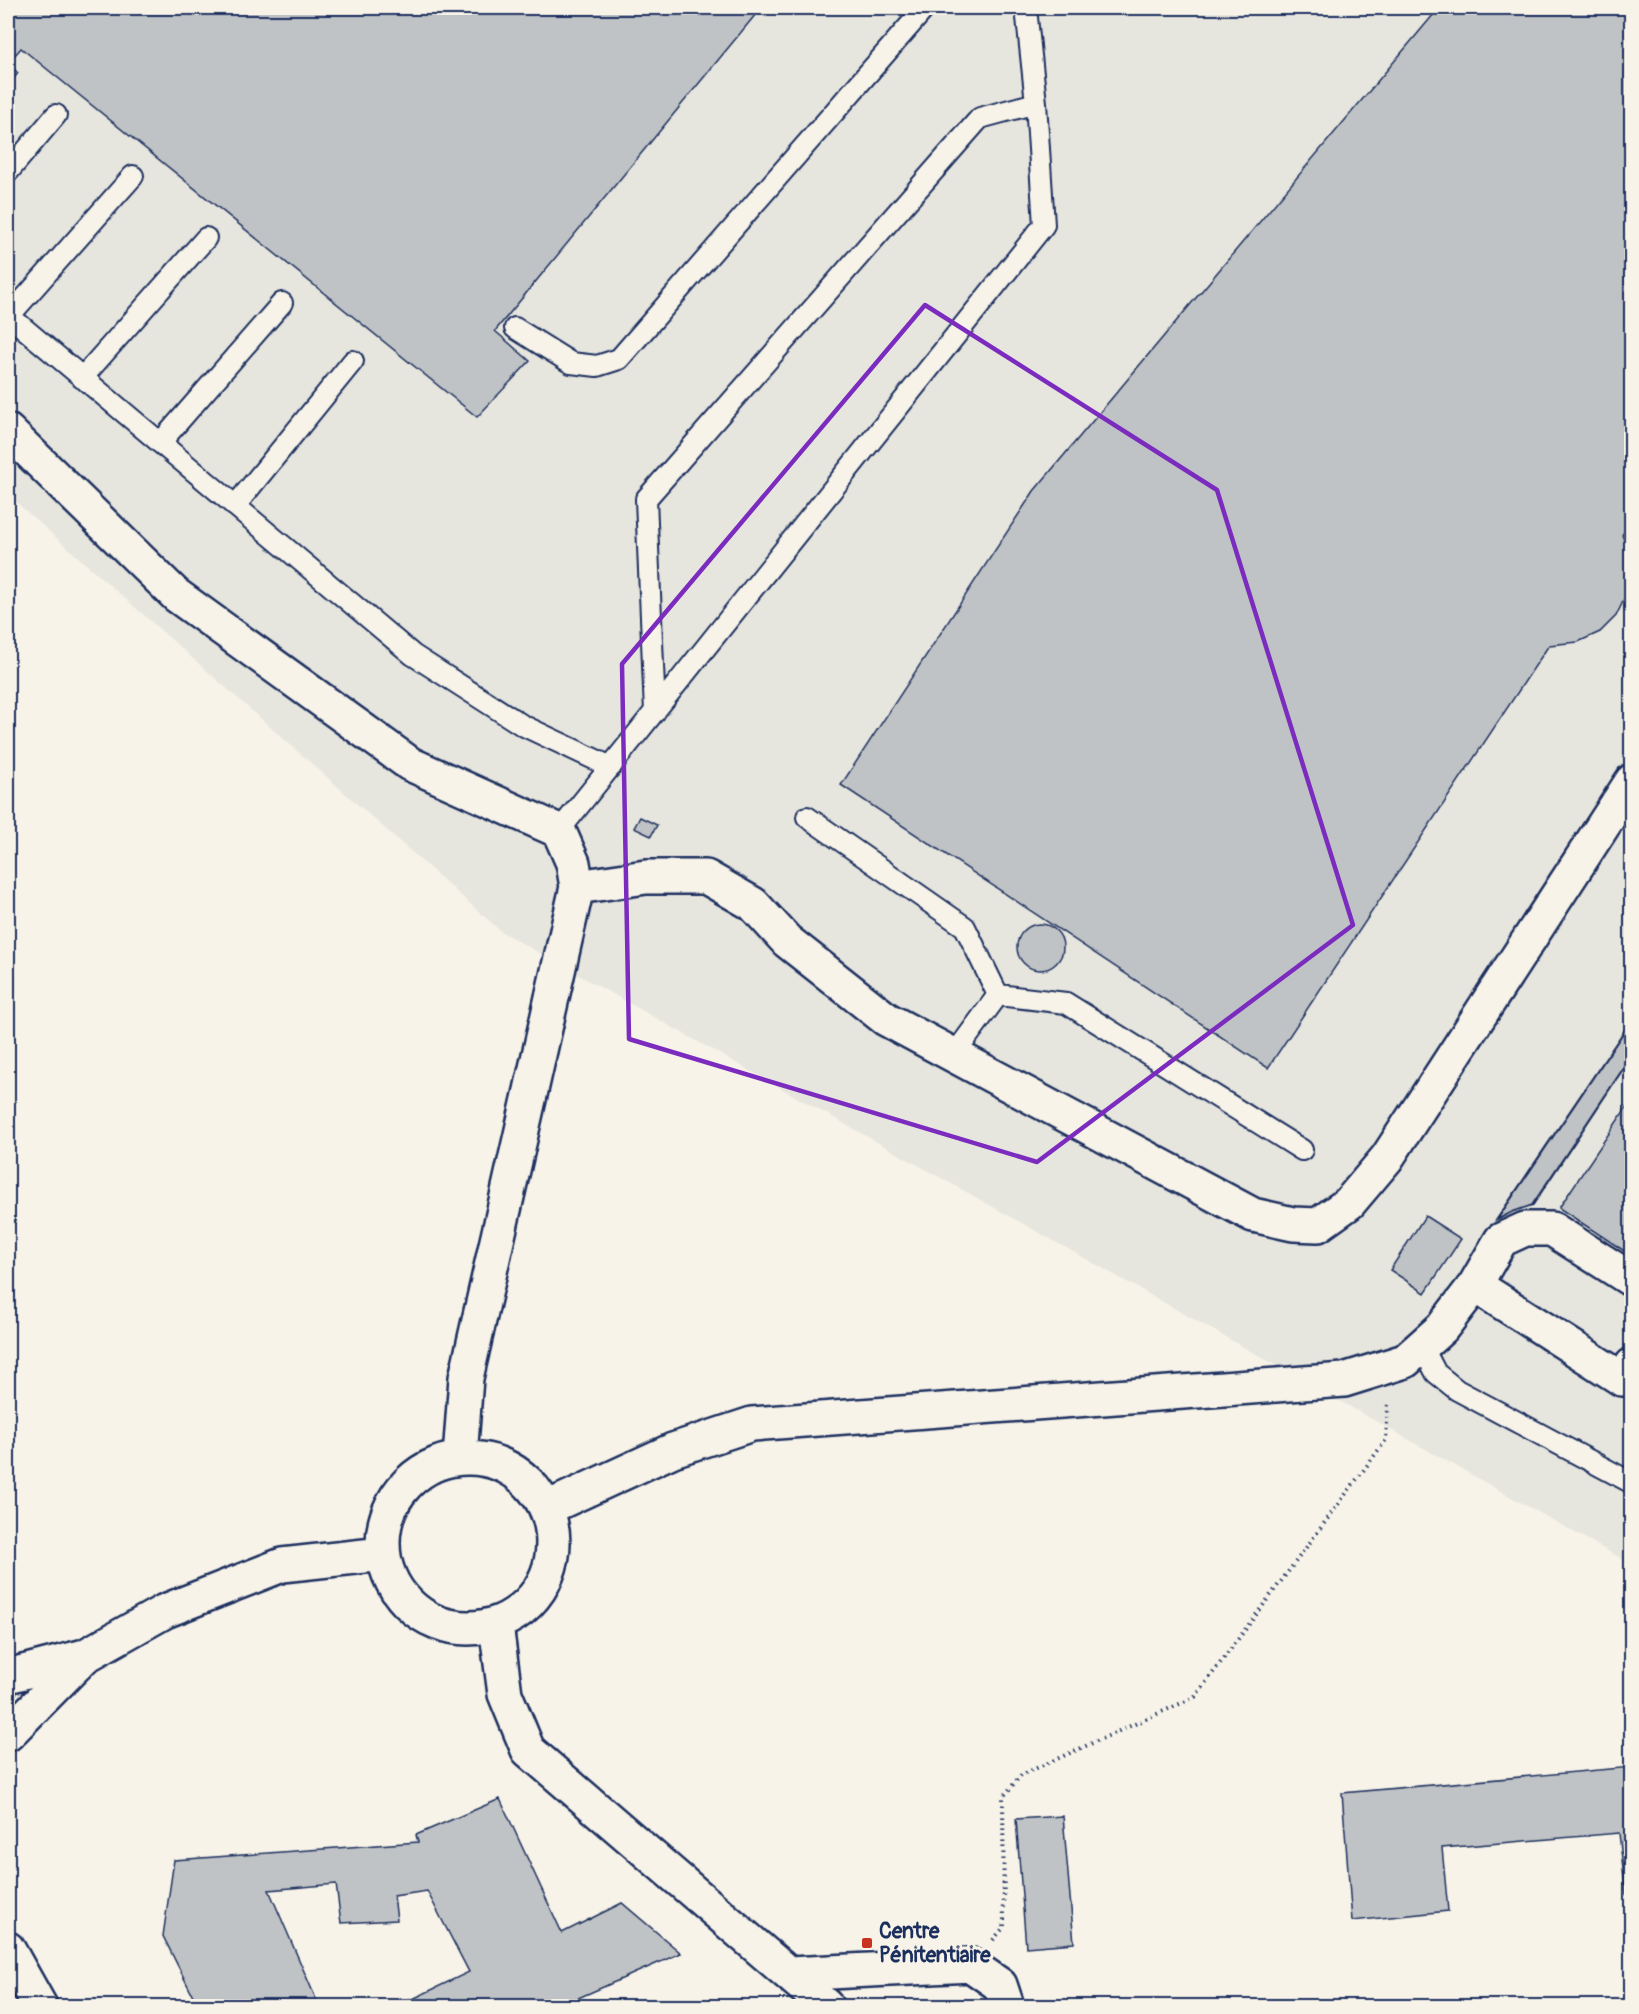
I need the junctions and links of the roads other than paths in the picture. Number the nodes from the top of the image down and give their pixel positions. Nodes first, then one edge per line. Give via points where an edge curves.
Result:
1 (925, 8) edge
2 (1026, 8) edge
3 (1036, 103) junction
4 (56, 115) dead end
5 (8, 172) edge
6 (133, 176) dead end
7 (206, 238) dead end
8 (282, 303) dead end
9 (8, 315) edge
10 (515, 328) dead end
11 (353, 361) dead end
12 (82, 378) junction
13 (8, 431) edge
14 (160, 442) junction
15 (235, 506) junction
16 (655, 712) junction
17 (611, 767) junction
18 (1632, 781) edge
19 (807, 817) dead end
20 (559, 831) junction
21 (577, 887) junction
22 (998, 995) junction
23 (954, 1055) junction
24 (1302, 1150) dead end
25 (1632, 1280) edge
26 (1475, 1285) junction
27 (1422, 1346) junction
28 (1632, 1365) edge
29 (460, 1457) junction
30 (1632, 1483) edge
31 (548, 1508) junction
32 (383, 1554) junction
33 (496, 1625) junction
34 (85, 1656) junction
35 (8, 1676) edge
36 (8, 1734) edge
37 (8, 1949) edge
38 (789, 1974) junction
39 (40, 2007) edge
40 (826, 2007) edge
41 (1006, 2007) edge

1 - 10 lane via 619,359 597,366 572,363
2 - 3 lane
3 - 16 lane via 1044,225
3 - 16 lane via 980,118 646,500
4 - 5 lane
6 - 9 lane
7 - 12 lane
8 - 14 lane
9 - 12 lane
11 - 15 lane
12 - 14 lane
13 - 20 street via 176,595 410,764
14 - 15 lane
15 - 17 lane via 413,655 522,725
16 - 17 lane
17 - 20 lane
18 - 23 street via 1387,1158 1349,1203 1318,1225 1253,1215
19 - 22 lane via 965,927
20 - 21 street via 573,862
21 - 23 street via 646,877 706,878 753,904 787,941 886,1018
21 - 29 street via 466,1378
22 - 23 lane
22 - 24 lane via 1066,1003
25 - 26 street via 1552,1229 1525,1229 1501,1240
26 - 27 street via 1442,1328
26 - 28 street via 1622,1379
27 - 30 lane via 1436,1373 1457,1390
27 - 31 street via 1405,1361 1344,1380 752,1424 673,1450
29 - 31 street via 487,1459 512,1469 533,1486
29 - 32 street via 434,1465 411,1480 393,1501 384,1527
31 - 33 street via 555,1536 552,1564 541,1591 521,1611
32 - 33 street via 390,1578 404,1600 423,1616 446,1626 471,1629
32 - 34 street via 282,1565 165,1611
33 - 38 street via 505,1694 528,1750
34 - 35 street
34 - 36 street
37 - 39 street
38 - 40 street
38 - 41 street via 971,1965 1000,1985

